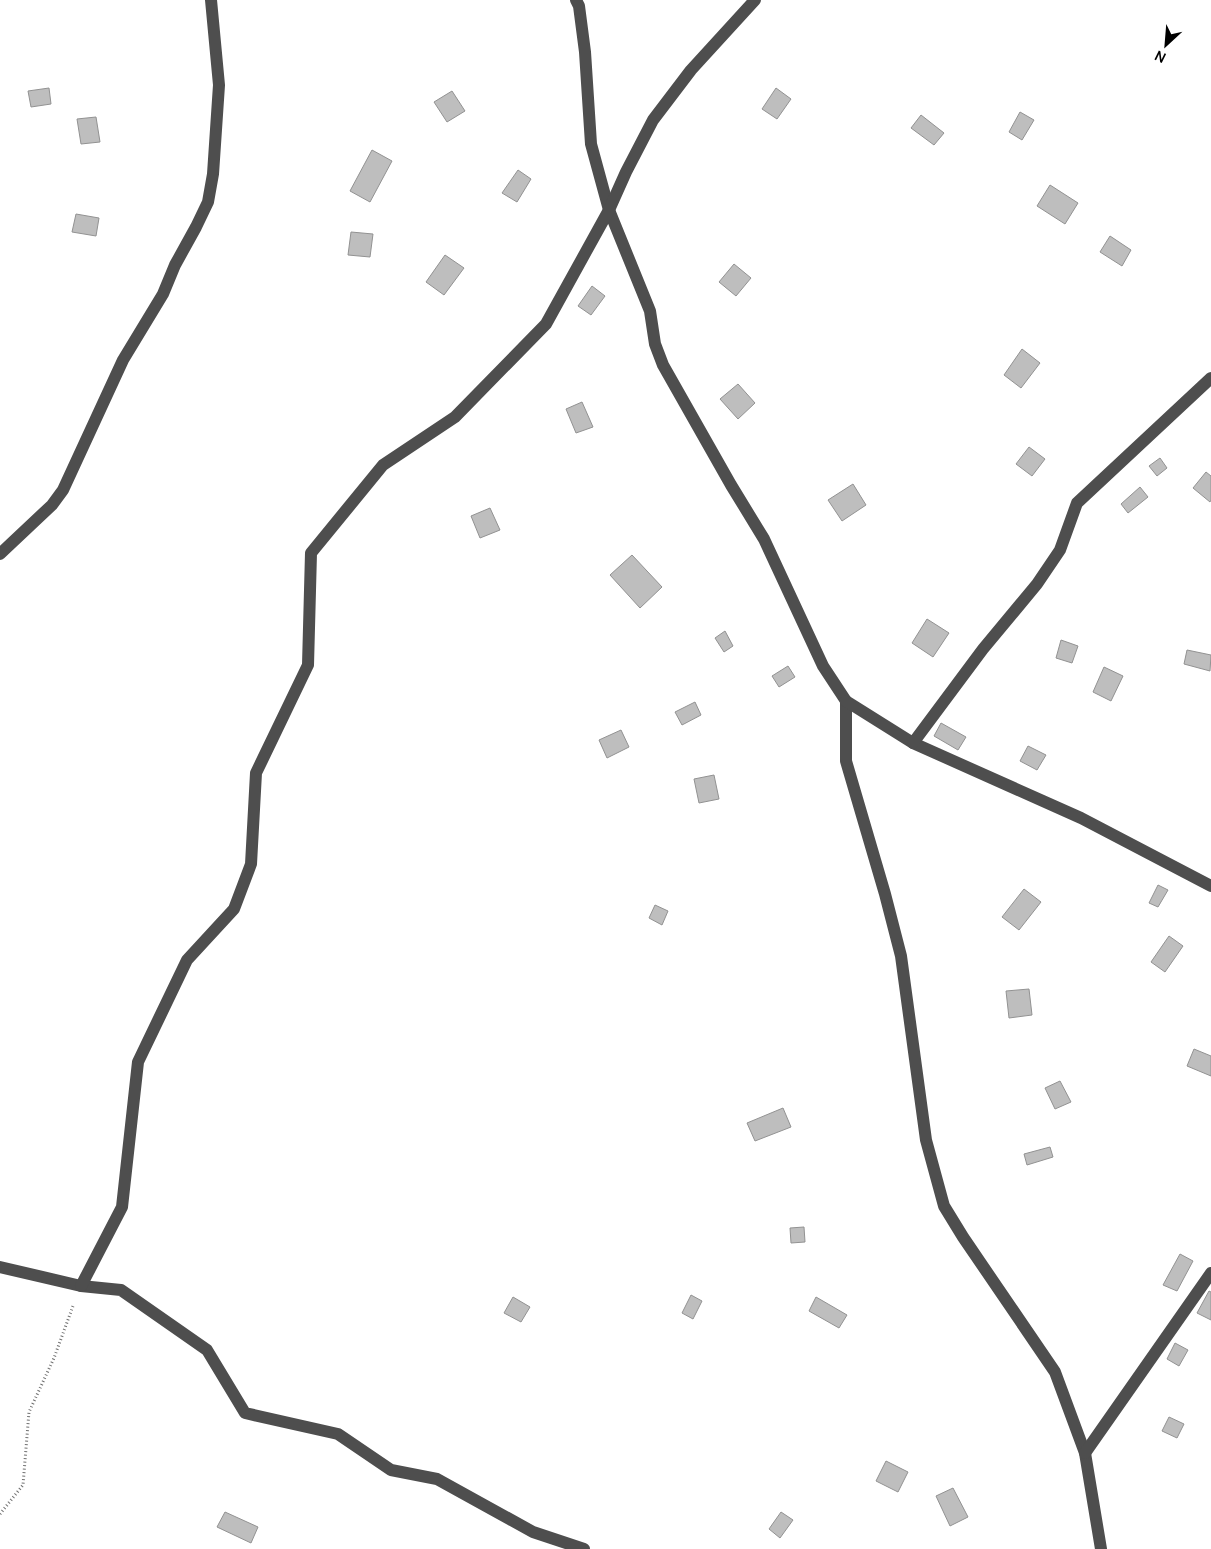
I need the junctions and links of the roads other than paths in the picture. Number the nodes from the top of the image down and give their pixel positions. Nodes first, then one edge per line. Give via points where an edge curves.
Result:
1 (211, 0) edge
2 (576, 0) edge
3 (755, 0) edge
4 (608, 210) junction
5 (1211, 378) edge
6 (0, 554) edge
7 (846, 701) junction
8 (913, 743) junction
9 (1211, 886) edge
10 (0, 1267) edge
11 (1211, 1272) edge
12 (81, 1286) junction
13 (1085, 1453) junction
14 (584, 1549) edge
15 (1101, 1549) edge

1 - 6 street via 219,85 208,202 163,294 123,360 63,490 52,505
2 - 4 street via 585,52 591,144
3 - 4 street via 691,70 653,120
4 - 7 street via 650,311 662,365 764,539 823,666
4 - 12 street via 546,324 455,417 383,465 311,553 308,665 256,773 251,864 234,909 187,960 138,1062 122,1207
5 - 8 street via 1077,503 1060,550 1037,584 983,649
7 - 8 street
7 - 13 street via 846,761 901,956 926,1140 944,1206 1055,1372
8 - 9 street via 1081,818
10 - 12 street
11 - 13 street
12 - 14 street via 121,1290 207,1350 245,1413 338,1434 391,1470 437,1479 533,1532
13 - 15 street

